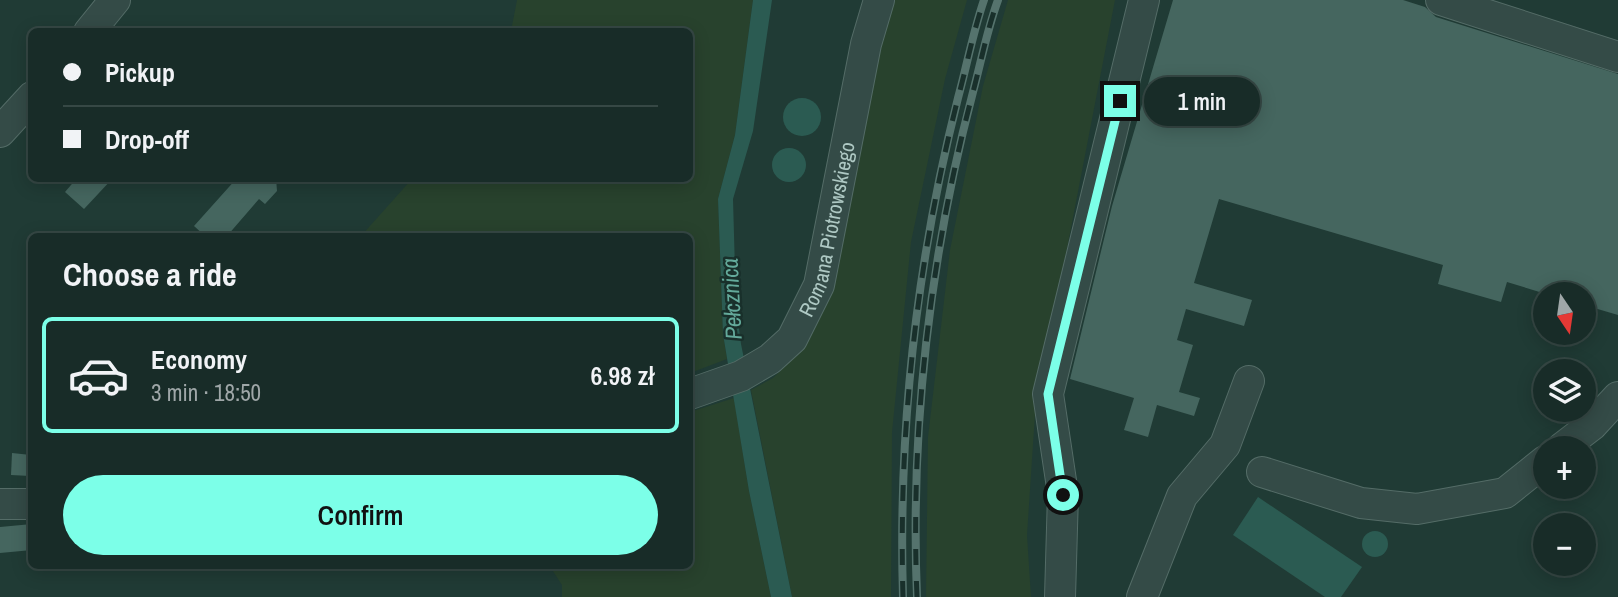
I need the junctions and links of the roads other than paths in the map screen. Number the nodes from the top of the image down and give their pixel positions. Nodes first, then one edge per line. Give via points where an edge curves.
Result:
1 (115, 0) edge
2 (880, 0) edge
3 (1144, 0) edge
4 (1441, 0) edge
5 (92, 28) edge
6 (1618, 57) edge
7 (28, 101) edge
8 (0, 132) edge
9 (1249, 381) dead end
10 (699, 391) edge
11 (1618, 397) edge
12 (1578, 436) edge
13 (1533, 471) edge
14 (1262, 472) dead end
15 (0, 504) edge
16 (28, 504) edge
17 (1060, 597) edge
18 (1142, 597) edge

1 - 5 street
2 - 10 street, Romana Piotrowskiego via 866,44 820,285 792,340 741,376
3 - 17 street via 1048,394 1063,495
4 - 6 street
7 - 8 street
9 - 18 street via 1224,445 1182,496
11 - 12 street
13 - 14 street via 1505,493 1416,509 1361,503
15 - 16 street

